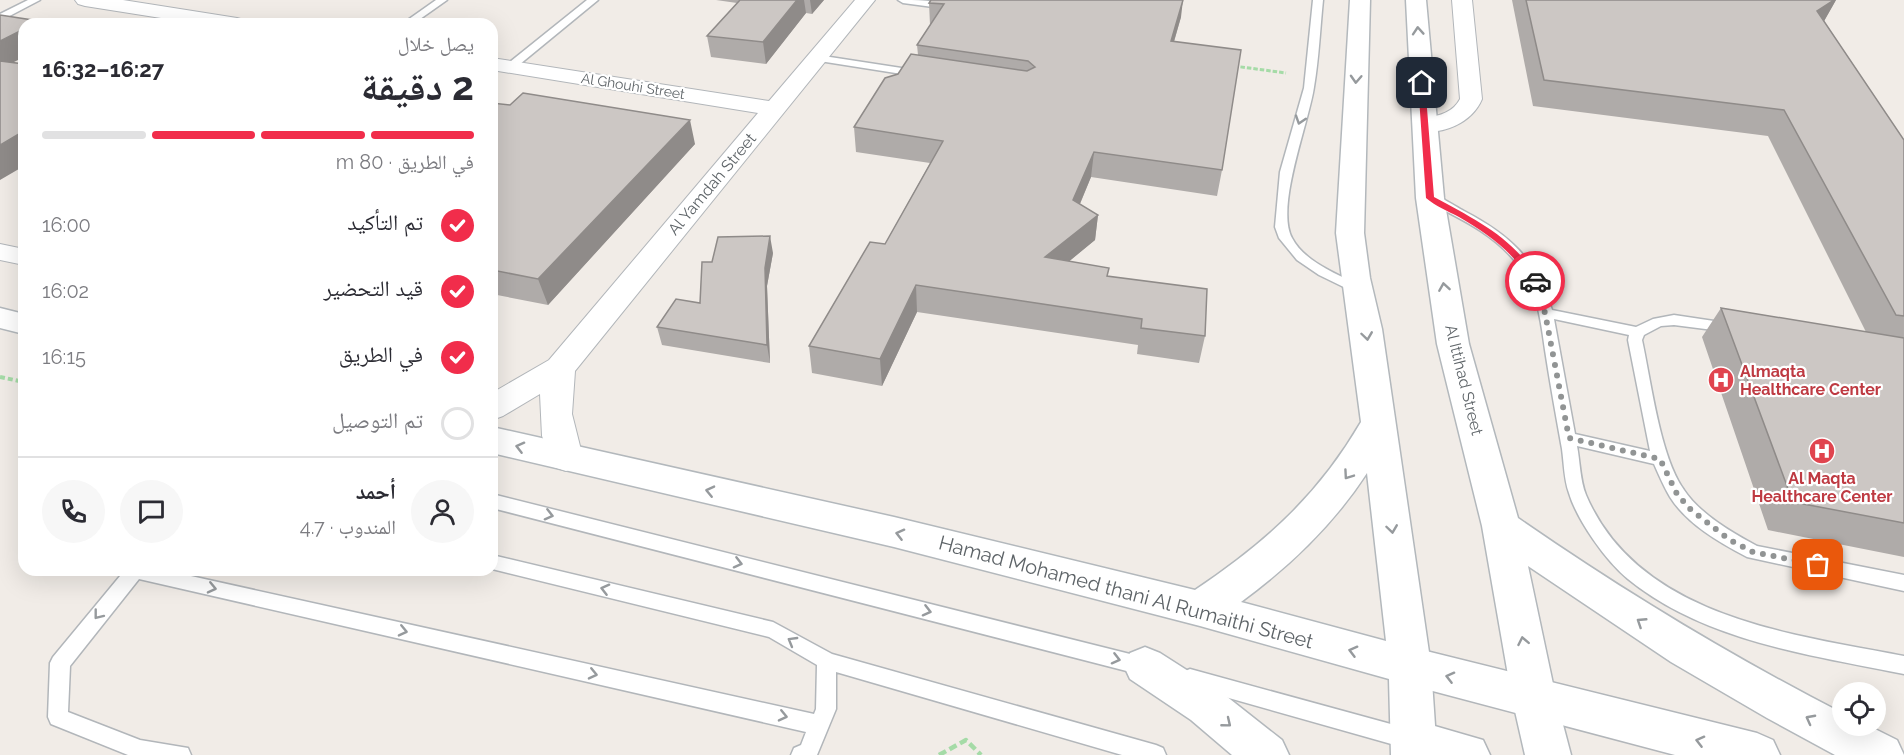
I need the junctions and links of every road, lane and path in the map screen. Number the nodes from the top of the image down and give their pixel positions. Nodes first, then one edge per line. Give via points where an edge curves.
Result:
1 (35, 0) edge
2 (84, 0) edge
3 (442, 0) edge
4 (593, 0) edge
5 (865, 0) edge
6 (903, 0) edge
7 (1318, 0) edge
8 (1360, 0) edge
9 (1416, 0) edge
10 (1462, 0) edge
11 (961, 7) edge
12 (0, 18) edge
13 (194, 18) edge
14 (415, 18) edge
15 (817, 58) junction
16 (1227, 65) edge
17 (501, 66) edge
18 (933, 75) edge
19 (1309, 76) junction
20 (775, 109) junction
21 (1425, 125) junction
22 (1430, 198) junction
23 (0, 252) edge
24 (18, 256) edge
25 (1358, 290) junction
26 (1545, 313) junction
27 (0, 318) edge
28 (18, 322) edge
29 (1740, 329) edge
30 (1637, 332) junction
31 (560, 368) junction
32 (0, 377) edge
33 (18, 381) edge
34 (498, 404) edge
35 (1377, 424) junction
36 (1569, 438) junction
37 (498, 441) edge
38 (566, 458) junction
39 (1660, 459) junction
40 (498, 503) edge
41 (1501, 526) junction
42 (498, 563) edge
43 (130, 576) edge
44 (161, 576) edge
45 (1904, 583) edge
46 (1200, 609) junction
47 (827, 661) junction
48 (1904, 665) edge
49 (1145, 666) junction
50 (1410, 666) junction
51 (1534, 698) junction
52 (819, 725) junction
53 (1414, 748) edge
54 (181, 755) edge
55 (801, 755) edge
56 (939, 755) edge
57 (981, 755) edge
58 (1156, 755) edge
59 (1266, 755) edge
60 (1467, 755) edge
61 (1548, 755) edge
62 (1757, 755) edge
63 (1881, 755) edge

1 - 12 lane
2 - 13 street
3 - 14 lane
4 - 17 lane
5 - 15 street, Al Yamdah Street
6 - 11 lane
7 - 19 lane
8 -> 25 main road via 1350,233
21 -> 9 main road, Al Ittihad Street
10 - 21 street via 1468,108 1444,122
15 - 18 lane
15 - 20 street, Al Yamdah Street
16 - 19 path
17 - 20 street, Al Ghouhi Street
19 -> 25 lane via 1286,172 1281,227 1289,245 1310,263
20 - 31 street, Al Yamdah Street
21 - 22 main road, Al Ittihad Street
22 - 26 lane via 1489,231 1516,252 1533,276
41 -> 22 main road, Al Ittihad Street via 1452,344
23 - 24 street
25 -> 35 main road
26 - 30 lane
26 - 36 lane
27 - 28 main road
29 - 30 lane via 1674,320 1658,322
30 - 39 lane via 1635,340
31 - 34 street, Al Yamdah Street
31 - 38 street, Al Yamdah Street via 554,410 557,435
32 - 33 path
35 -> 46 main road via 1354,466 1308,524 1259,568
35 -> 50 main road
36 - 39 lane
36 - 48 lane via 1577,494 1587,518 1603,543 1659,592 1734,627
38 -> 37 main road, Hamad Mohamed thani Al Rumaithi Street
46 -> 38 main road, Hamad Mohamed thani Al Rumaithi Street via 894,532
39 - 45 lane via 1677,494 1691,510 1753,552
40 -> 49 lane
51 -> 41 main road, Al Ittihad Street
63 -> 41 main road via 1743,684 1660,635
47 -> 42 lane via 772,630
43 -> 54 lane via 60,663 57,717 140,750
44 -> 52 lane
50 -> 46 main road, Hamad Mohamed thani Al Rumaithi Street
47 - 52 lane via 826,709
47 - 58 lane
49 - 53 lane
49 -> 59 main road via 1206,706
51 -> 50 main road, Hamad Mohamed thani Al Rumaithi Street
50 - 53 main road
51 - 61 main road, Al Ittihad Street
62 -> 51 main road, Hamad Mohamed thani Al Rumaithi Street
52 - 55 lane via 808,752
53 - 60 main road
56 - 57 path via 966,740

